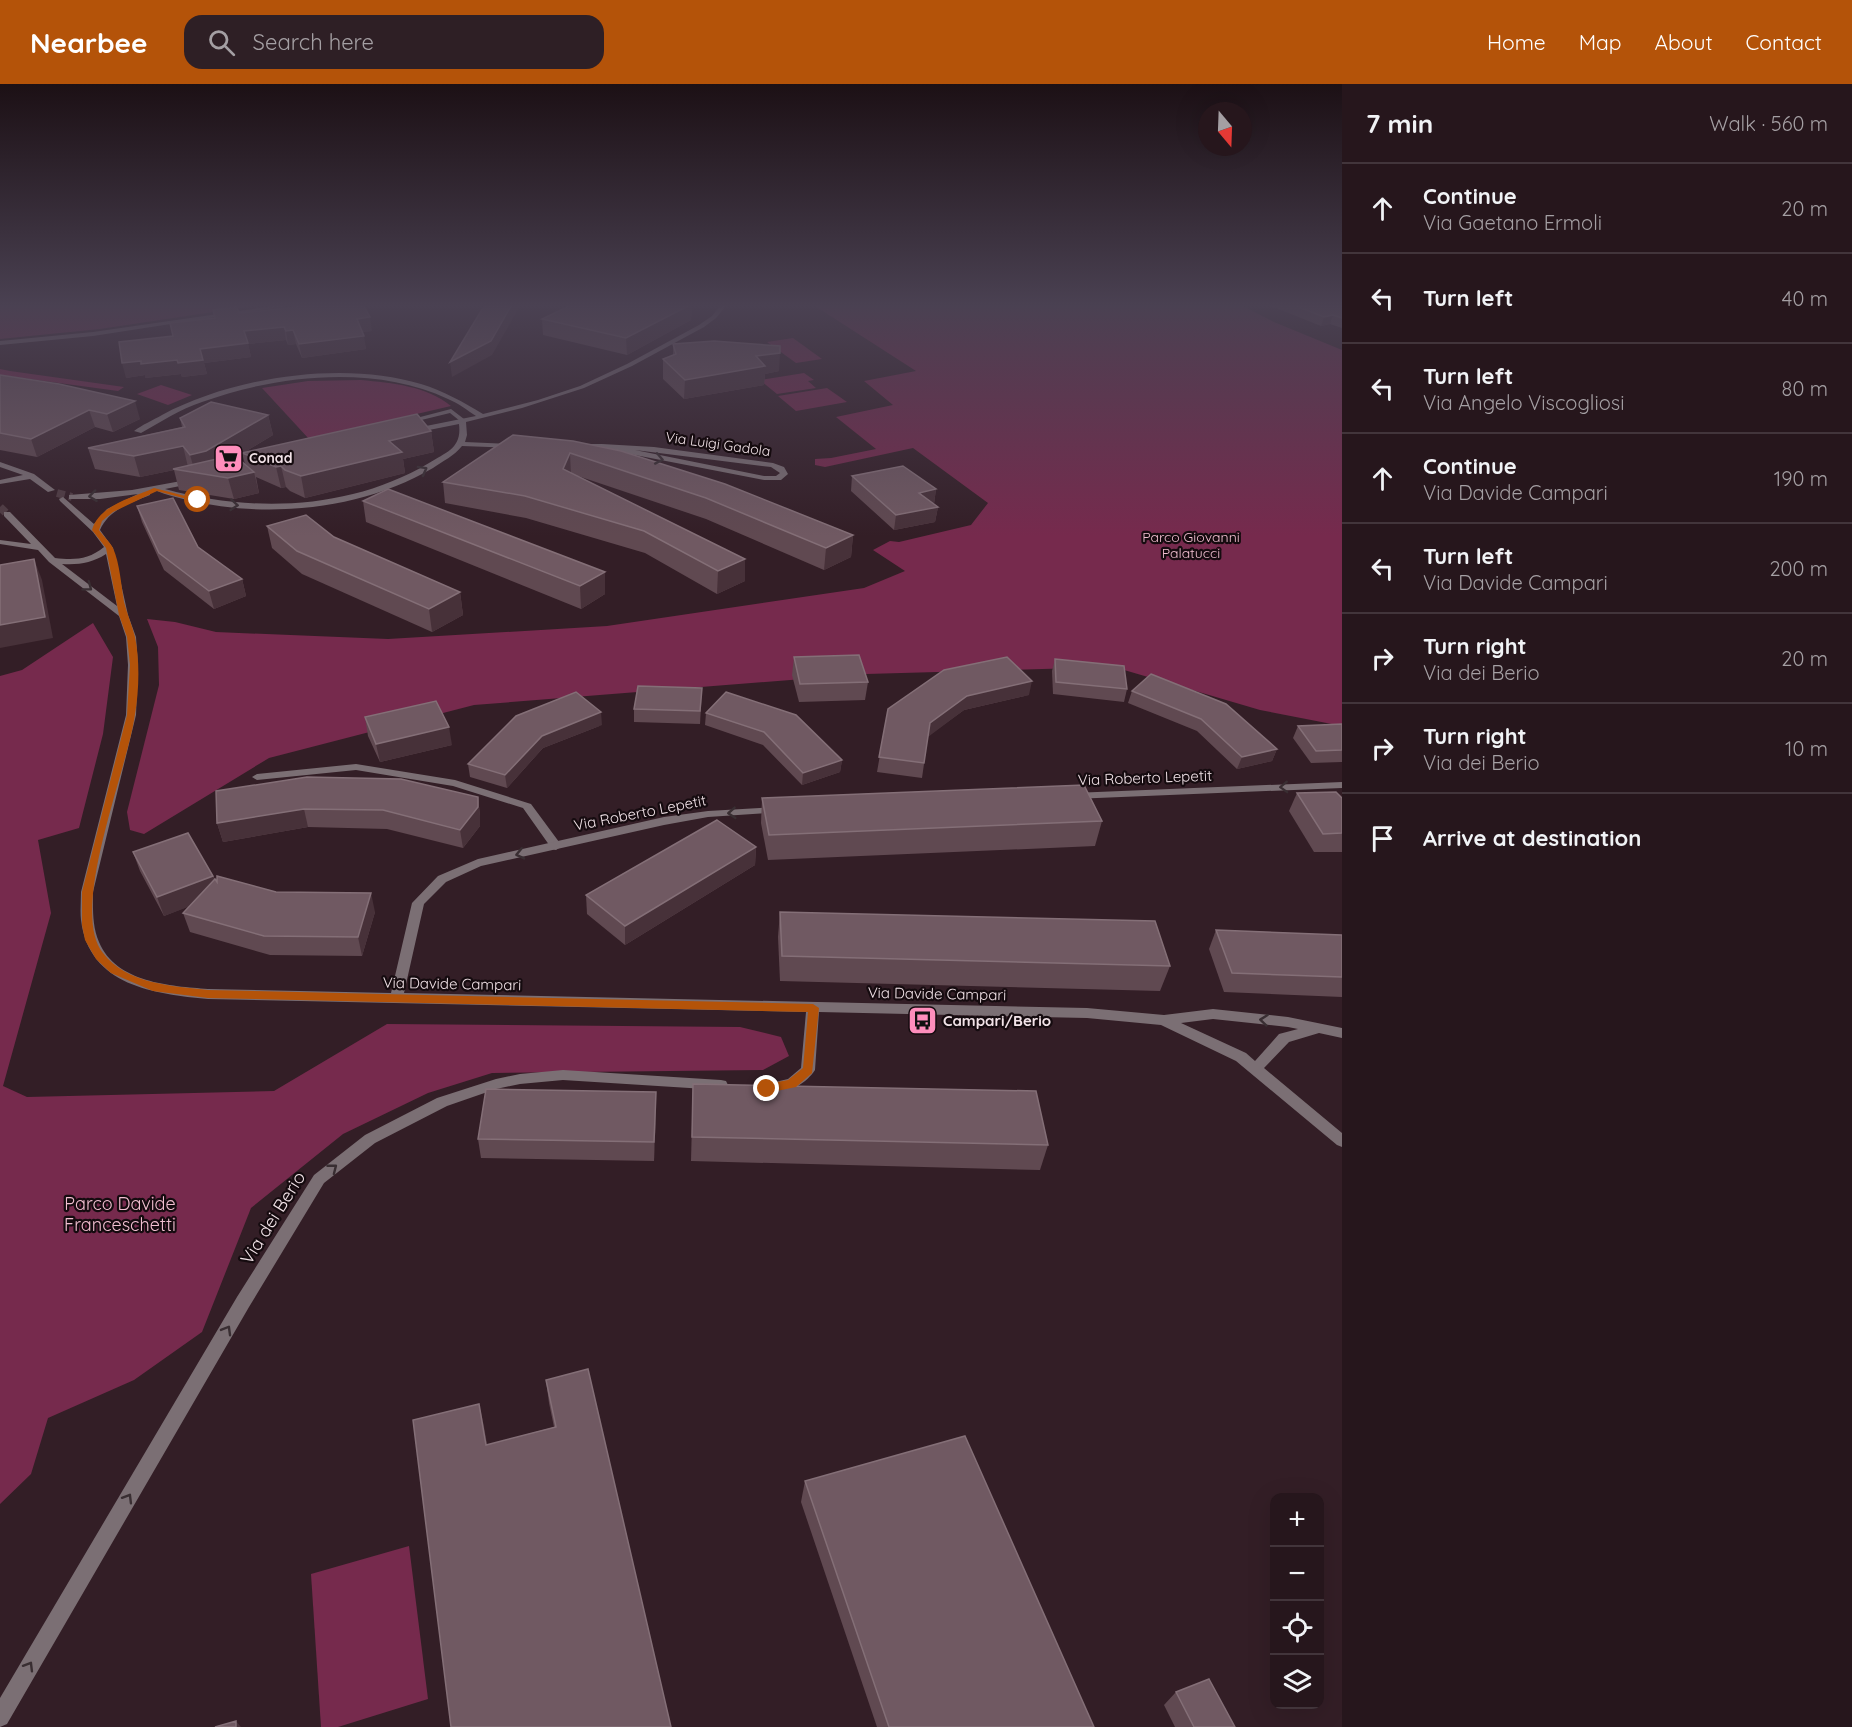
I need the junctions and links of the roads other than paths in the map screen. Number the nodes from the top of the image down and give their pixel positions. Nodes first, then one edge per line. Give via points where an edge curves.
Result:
1 (269, 383) edge
2 (408, 383) edge
3 (591, 383) edge
4 (481, 416) junction
5 (462, 420) junction
6 (394, 424) edge
7 (138, 430) dead end
8 (405, 433) edge
9 (460, 444) junction
10 (517, 446) edge
11 (579, 446) edge
12 (602, 446) junction
13 (0, 464) edge
14 (31, 476) junction
15 (198, 480) edge
16 (0, 482) edge
17 (51, 489) tunnel mouth
18 (156, 489) junction
19 (7, 514) tunnel mouth
20 (96, 530) junction
21 (0, 542) edge
22 (110, 548) junction
23 (42, 549) junction
24 (52, 560) junction
25 (123, 615) junction
26 (257, 777) dead end
27 (1342, 785) edge
28 (1065, 796) edge
29 (786, 809) edge
30 (556, 846) junction
31 (396, 999) junction
32 (813, 1008) junction
33 (1163, 1020) junction
34 (1317, 1028) junction
35 (1342, 1033) edge
36 (1256, 1068) junction
37 (734, 1086) edge
38 (756, 1088) edge
39 (1342, 1141) edge
40 (0, 1717) edge

1 - 7 street via 212,396
2 - 4 street via 447,394
3 - 4 street
4 - 5 street
5 - 6 street via 451,411
5 - 8 street
5 - 9 street
9 - 10 street
18 -> 9 street via 213,503 246,506 322,501 364,493 405,479
11 - 12 street, Via Luigi Gadola
12 -> 12 street, Via Luigi Gadola via 764,478 784,474 773,465 650,448
13 - 14 street
14 - 16 street
14 - 17 street
15 - 18 street
18 - 20 street via 110,510 99,520
18 -> 20 street via 67,498
19 - 23 street
20 - 22 street
21 - 23 street
22 - 24 street via 96,559 81,563
22 - 25 street, Via Davide Campari
23 - 24 street
24 -> 25 street
25 - 31 street, Via Davide Campari via 131,637 134,665 131,715 85,909 90,940 99,956 114,970 134,980 177,992
26 - 30 street via 356,767 455,783 527,806
27 -> 28 street, Via Roberto Lepetit
29 -> 30 street, Via Roberto Lepetit via 697,816
30 -> 31 street, Via Roberto Lepetit via 478,863 442,879 418,903
31 - 32 street, Via Davide Campari
32 - 33 street, Via Davide Campari via 1087,1013
32 - 38 street via 808,1070 792,1084
34 -> 33 street, Via Davide Campari via 1213,1014
33 - 36 street, Via Davide Campari
34 - 35 street, Via Davide Campari
34 - 36 street, Via Davide Campari via 1284,1038
36 - 39 street, Via Davide Campari
40 -> 37 street, Via dei Berio via 319,1179 370,1139 442,1102 496,1084 563,1076

